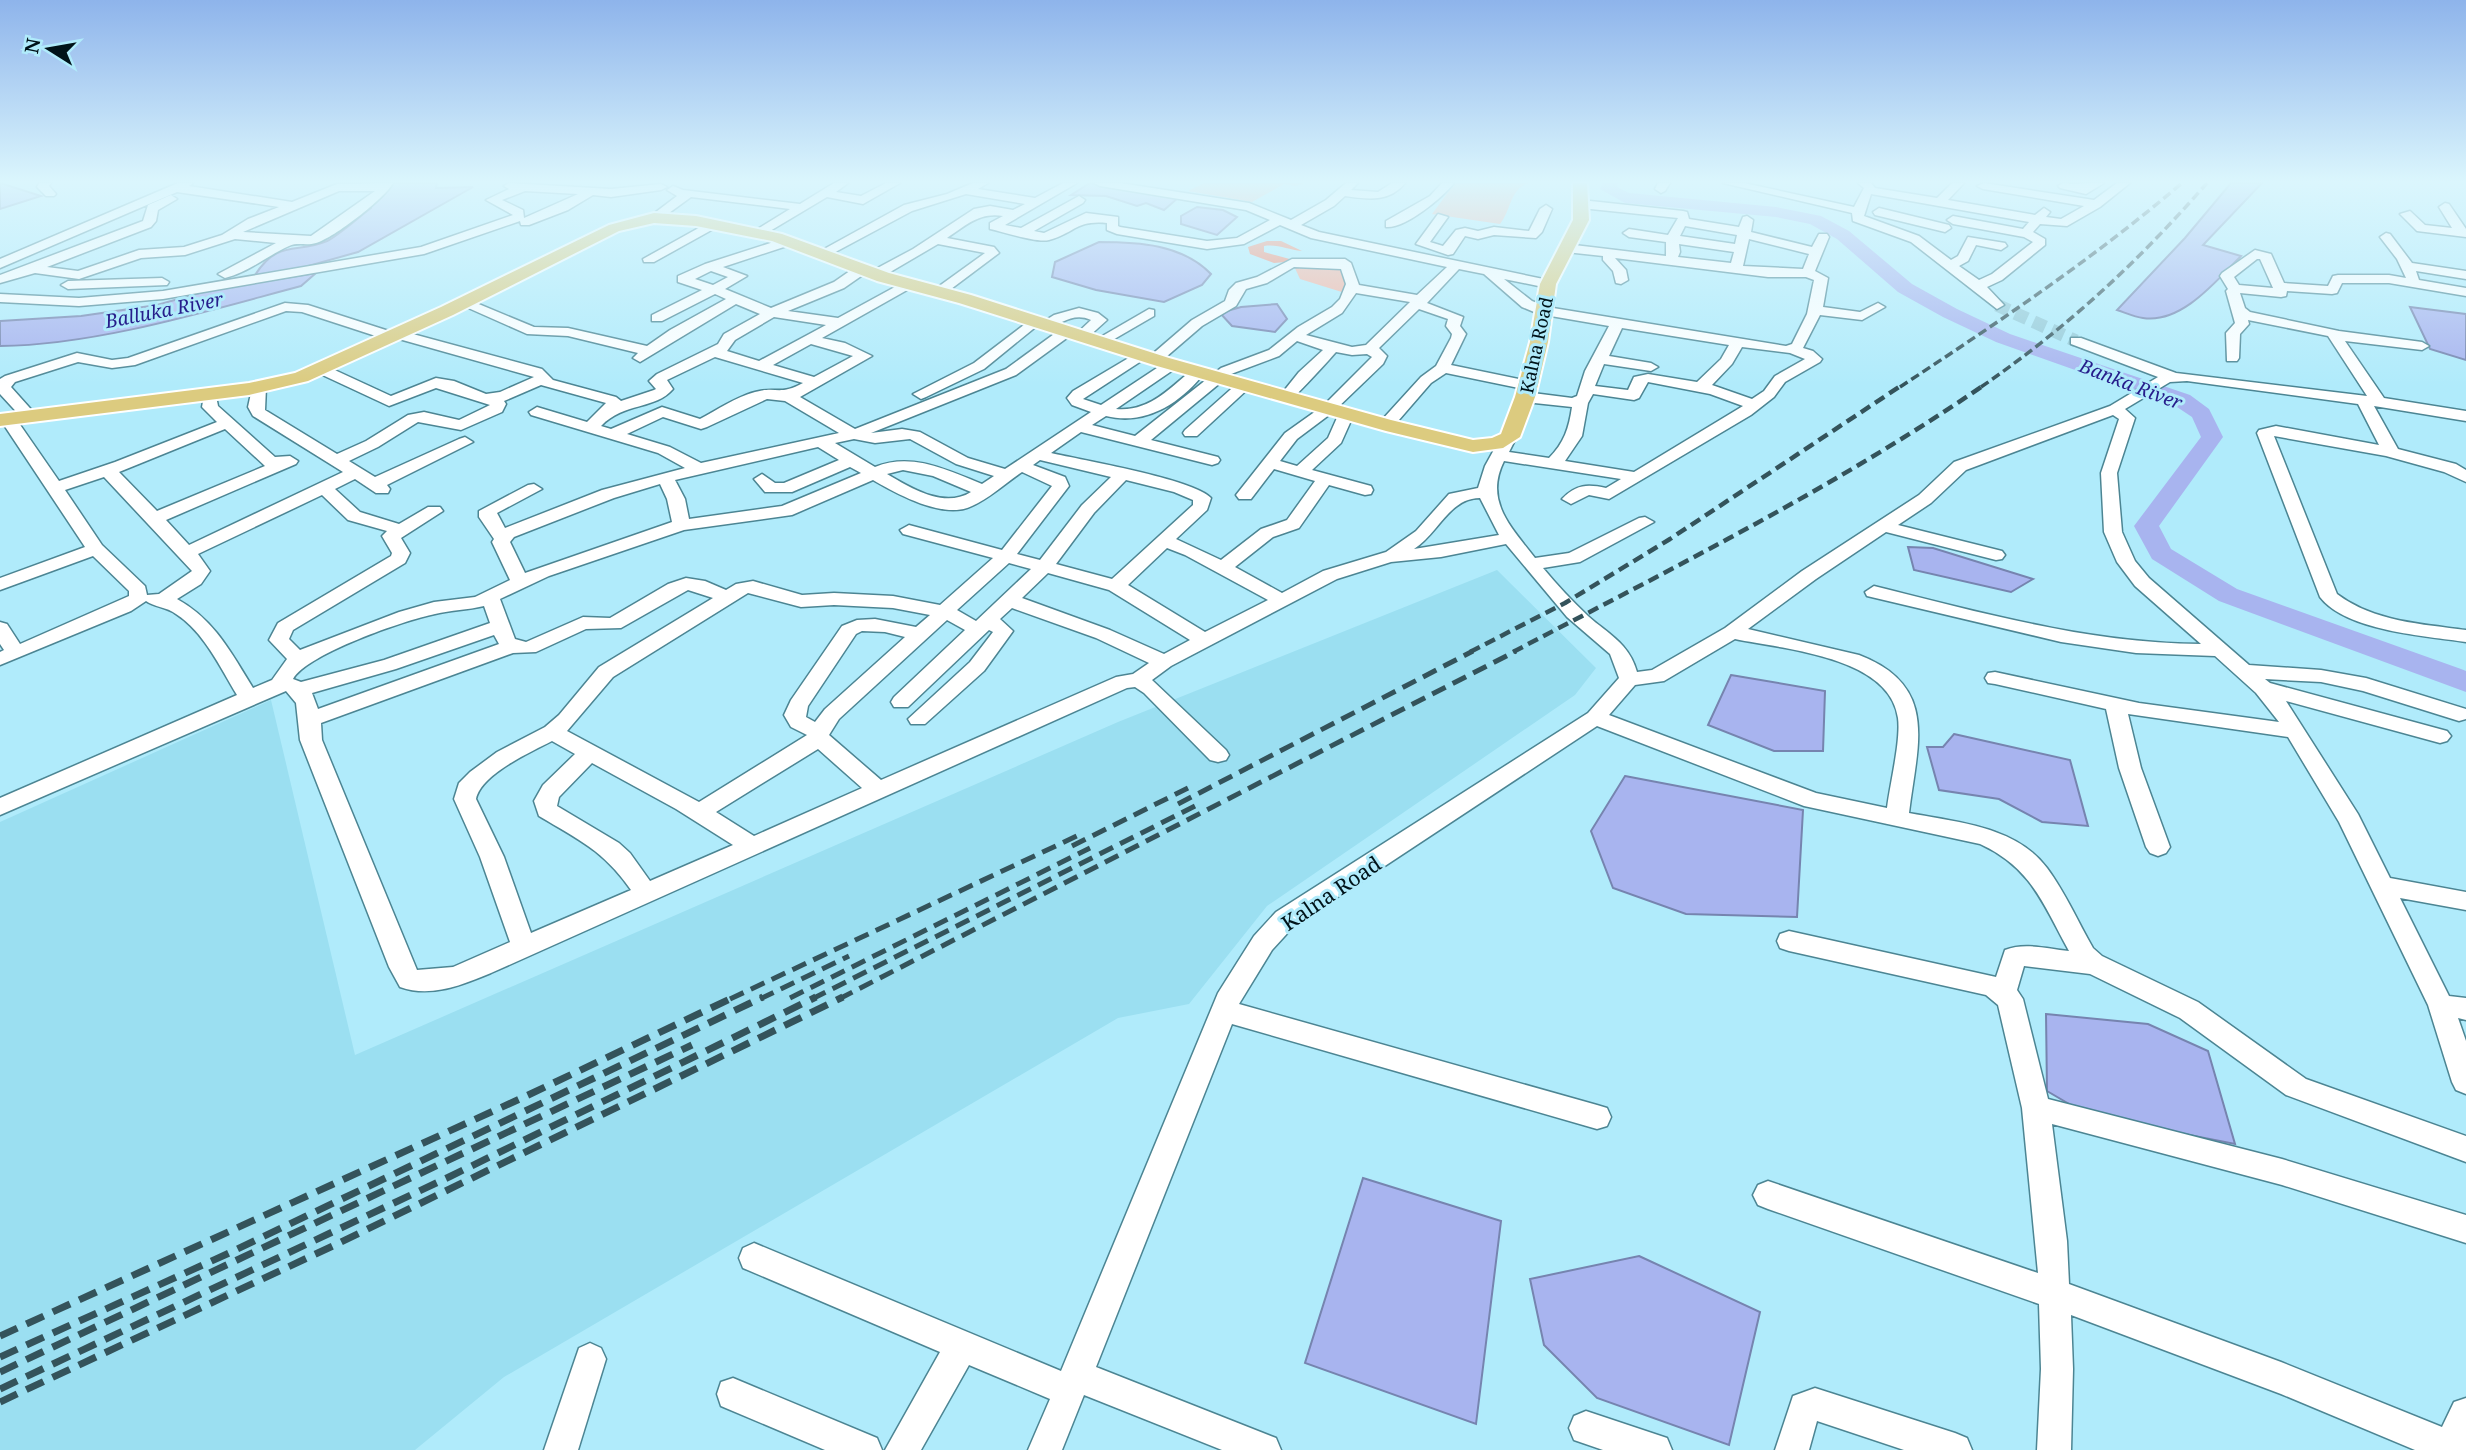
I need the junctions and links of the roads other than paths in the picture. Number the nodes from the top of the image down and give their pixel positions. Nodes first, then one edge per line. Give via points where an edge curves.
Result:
1 (30, 251) edge
2 (75, 251) edge
3 (185, 251) edge
4 (272, 251) edge
5 (421, 251) edge
6 (567, 251) edge
7 (664, 251) edge
8 (760, 251) edge
9 (813, 251) edge
10 (827, 251) edge
11 (914, 251) edge
12 (990, 251) edge
13 (1389, 251) edge
14 (1445, 251) edge
15 (1565, 251) edge
16 (1587, 251) edge
17 (1616, 251) edge
18 (1674, 251) edge
19 (1741, 251) edge
20 (1815, 251) edge
21 (1931, 251) edge
22 (1967, 251) edge
23 (2030, 251) edge
24 (2396, 251) edge
25 (821, 254) junction
26 (1614, 254) junction
27 (649, 259) dead end
28 (1670, 260) junction
29 (1, 263) edge
30 (1456, 265) junction
31 (1949, 266) junction
32 (2408, 266) junction
33 (710, 267) junction
34 (1732, 268) junction
35 (27, 269) junction
36 (2270, 270) junction
37 (2432, 270) junction
38 (869, 272) junction
39 (1488, 272) junction
40 (1808, 272) junction
41 (2466, 275) edge
42 (2315, 276) dead end
43 (0, 279) edge
44 (1550, 280) junction
45 (1621, 280) dead end
46 (2416, 284) junction
47 (909, 285) junction
48 (1978, 286) junction
49 (2280, 287) junction
50 (1352, 288) junction
51 (2442, 288) junction
52 (715, 289) junction
53 (2235, 289) junction
54 (938, 292) junction
55 (2466, 292) edge
56 (0, 298) edge
57 (736, 299) junction
58 (1420, 302) junction
59 (464, 303) junction
60 (1997, 305) tunnel mouth
61 (1878, 307) dead end
62 (1814, 310) junction
63 (2239, 310) junction
64 (1544, 311) junction
65 (772, 313) junction
66 (1149, 313) dead end
67 (657, 318) dead end
68 (838, 322) junction
69 (1039, 323) junction
70 (1617, 324) junction
71 (1073, 334) junction
72 (395, 335) junction
73 (2335, 335) junction
74 (1296, 336) junction
75 (808, 339) junction
76 (2076, 341) tunnel mouth
77 (1099, 342) junction
78 (1737, 343) junction
79 (2422, 346) dead end
80 (1330, 348) junction
81 (1370, 349) junction
82 (1791, 349) junction
83 (715, 352) junction
84 (1658, 355) junction
85 (2232, 358) dead end
86 (1600, 359) junction
87 (1156, 360) junction
88 (762, 365) junction
89 (1443, 368) junction
90 (321, 369) junction
91 (1198, 372) junction
92 (2170, 377) junction
93 (1219, 378) junction
94 (542, 379) junction
95 (814, 382) junction
96 (1244, 385) junction
97 (258, 387) junction
98 (1700, 387) junction
99 (1527, 391) junction
100 (210, 394) junction
101 (1583, 396) junction
102 (789, 397) junction
103 (1287, 397) junction
104 (490, 398) junction
105 (910, 399) dead end
106 (2371, 401) junction
107 (1754, 405) junction
108 (2120, 406) junction
109 (611, 410) junction
110 (1104, 411) junction
111 (1337, 411) junction
112 (537, 412) dead end
113 (29, 416) junction
114 (2466, 416) edge
115 (4, 419) edge
116 (227, 423) junction
117 (1387, 425) junction
118 (591, 427) junction
119 (1080, 427) junction
120 (1191, 433) dead end
121 (614, 434) junction
122 (856, 434) junction
123 (465, 442) dead end
124 (1138, 442) junction
125 (823, 443) junction
126 (1473, 446) junction
127 (317, 449) junction
128 (2391, 452) junction
129 (1500, 453) junction
130 (1038, 455) junction
131 (852, 460) junction
132 (1212, 460) dead end
133 (290, 461) junction
134 (336, 461) junction
135 (1269, 463) junction
136 (1554, 463) junction
137 (700, 469) junction
138 (108, 471) junction
139 (1014, 471) junction
140 (1300, 472) junction
141 (355, 473) junction
142 (2463, 473) edge
143 (1123, 474) junction
144 (876, 475) junction
145 (666, 478) junction
146 (762, 479) dead end
147 (1325, 479) junction
148 (1633, 479) junction
149 (323, 487) junction
150 (55, 488) junction
151 (534, 489) dead end
152 (1365, 490) dead end
153 (984, 491) junction
154 (1486, 493) junction
155 (1245, 495) dead end
156 (1571, 499) dead end
157 (434, 511) dead end
158 (153, 519) junction
159 (1645, 522) dead end
160 (681, 525) junction
161 (1886, 527) junction
162 (402, 530) junction
163 (909, 530) dead end
164 (502, 537) junction
165 (1511, 538) junction
166 (1162, 540) junction
167 (96, 549) junction
168 (186, 553) junction
169 (1007, 555) junction
170 (1996, 555) dead end
171 (1389, 557) junction
172 (1532, 564) junction
173 (1045, 566) junction
174 (1222, 568) junction
175 (520, 582) junction
176 (0, 584) edge
177 (1116, 586) junction
178 (1874, 592) dead end
179 (724, 596) junction
180 (138, 598) junction
181 (489, 598) junction
182 (163, 600) junction
183 (1008, 600) junction
184 (1282, 600) junction
185 (946, 612) junction
186 (983, 624) junction
187 (500, 626) junction
188 (0, 628) edge
189 (1732, 632) junction
190 (922, 635) junction
191 (2466, 636) edge
192 (1205, 641) junction
193 (511, 647) junction
194 (2220, 650) junction
195 (7, 656) edge
196 (298, 659) junction
197 (1164, 662) junction
198 (2243, 671) junction
199 (1995, 678) dead end
200 (1629, 679) junction
201 (1138, 680) junction
202 (290, 686) junction
203 (2263, 688) junction
204 (248, 697) junction
205 (901, 702) dead end
206 (2115, 705) junction
207 (2459, 714) dead end
208 (310, 719) junction
209 (918, 719) dead end
210 (1595, 719) junction
211 (2295, 731) junction
212 (552, 732) junction
213 (818, 735) junction
214 (2440, 736) dead end
215 (590, 752) junction
216 (1218, 755) dead end
217 (879, 791) junction
218 (0, 807) edge
219 (699, 811) junction
220 (1897, 818) junction
221 (753, 846) junction
222 (2158, 847) dead end
223 (2382, 885) junction
224 (646, 894) junction
225 (2466, 901) edge
226 (1789, 941) dead end
227 (524, 947) junction
228 (2092, 964) junction
229 (2004, 992) junction
230 (2454, 1007) edge
231 (1225, 1012) junction
232 (2466, 1082) edge
233 (2036, 1108) junction
234 (1597, 1117) dead end
235 (2466, 1149) edge
236 (1768, 1195) dead end
237 (2466, 1229) edge
238 (754, 1258) dead end
239 (2054, 1296) junction
240 (962, 1345) junction
241 (590, 1359) dead end
242 (1072, 1383) junction
243 (733, 1394) dead end
244 (2466, 1415) edge
245 (1586, 1428) dead end
246 (2448, 1449) edge
247 (561, 1450) edge
248 (865, 1450) edge
249 (902, 1450) edge
250 (1045, 1450) edge
251 (1264, 1450) edge
252 (1656, 1450) edge
253 (1792, 1450) edge
254 (1955, 1450) edge
255 (2054, 1450) edge

1 - 29 street
2 - 35 street
3 - 35 street via 139,254 79,275
4 - 43 street via 243,268 217,275 86,286
5 - 56 street via 133,299
6 - 59 main road
7 - 27 street
8 - 33 street
9 - 25 main road
10 - 25 street
11 - 38 street
12 - 54 street via 993,253
13 - 30 street
14 - 44 street
15 - 44 main road, Kalna Road
16 - 26 street
17 - 26 street
18 - 28 street
19 - 34 street
20 - 40 street
21 - 31 street
22 - 31 street
23 - 48 street
24 - 32 street
25 - 38 main road
26 - 28 street
26 - 45 street via 1609,260
28 - 34 street
30 - 39 street
30 - 58 street
31 - 48 street
32 - 37 street
32 - 46 street
33 - 52 street via 740,276
33 - 52 street via 682,279
34 - 40 street
35 - 43 street
36 - 42 street
36 - 49 street
36 - 53 street via 2265,255 2252,255 2227,276
37 - 41 street
37 - 51 street
38 - 47 main road
38 - 65 street
39 - 44 street
39 - 64 street via 1527,304
40 - 62 street via 1821,278
44 - 64 main road, Kalna Road
46 - 49 street via 2338,279 2333,290
46 - 51 street
47 - 54 main road
47 - 68 street
48 - 60 street
49 - 53 street via 2279,293
50 - 58 street
50 - 74 street via 1346,302
50 - 87 street via 1345,264 1292,263 1241,286 1231,303 1197,323
51 - 55 street
52 - 57 street
52 - 67 street
53 - 63 street
54 - 69 main road
57 - 59 street via 644,356 568,332 532,331
57 - 65 street
58 - 81 street
58 - 89 street via 1456,317 1453,326 1459,339
59 - 72 main road
61 - 62 street via 1863,316
62 - 82 street via 1805,336
63 - 73 street
63 - 85 street via 2242,324 2233,333
64 - 70 street
64 - 99 main road, Kalna Road
65 - 68 street
65 - 83 street via 729,337
66 - 77 street
68 - 75 street
69 - 71 main road
69 - 71 street via 1071,312 1100,320
69 - 105 street via 979,366
70 - 84 street
70 - 86 street
71 - 77 main road
71 - 122 street via 1011,372
72 - 90 main road
72 - 94 street via 537,372
72 - 113 street via 285,307 130,362 112,364 77,357 10,379 2,388
73 - 79 street
73 - 106 street
74 - 80 street
74 - 93 street via 1274,353 1234,367
75 - 88 street
75 - 95 street via 865,356
76 - 92 street
77 - 87 main road
78 - 82 street
78 - 84 street
78 - 98 street via 1727,361
80 - 81 street
80 - 103 street
81 - 111 street via 1380,356 1378,361
82 - 107 street via 1815,359 1780,379
83 - 88 street
83 - 109 street via 657,381 665,389 661,393
84 - 86 street
84 - 98 street
84 - 101 street via 1634,395
86 - 101 street
87 - 91 main road
87 - 110 street
87 - 110 street via 1074,398
88 - 95 street
89 - 99 street
89 - 117 street via 1426,380
90 - 97 main road
90 - 104 street via 389,401 437,383
91 - 93 main road
91 - 110 street via 1141,415
92 - 106 street
92 - 108 street
93 - 96 main road
93 - 124 street
94 - 104 street
94 - 109 street via 611,400 615,403
95 - 102 street
96 - 103 main road
96 - 120 street
97 - 100 main road
97 - 127 street via 260,413
98 - 107 street
99 - 101 street
99 - 129 main road, Kalna Road via 1518,421
100 - 113 main road
100 - 116 street via 209,407
101 - 136 street via 1576,434
102 - 121 street via 757,396 701,424 662,412
102 - 122 street
103 - 111 main road
104 - 134 street via 498,404 497,409 465,425 414,418
106 - 114 street
106 - 128 street
107 - 148 street
108 - 161 street via 1960,466
108 - 194 street via 2127,418 2109,473 2116,544 2142,582
109 - 118 street
110 - 119 street
111 - 117 main road
111 - 135 street via 1291,436
111 - 140 street via 1335,440
112 - 118 street
113 - 115 main road
115 - 150 street
116 - 133 street via 271,462
116 - 138 street
117 - 126 main road
118 - 121 street
119 - 124 street
119 - 130 street
121 - 137 street via 676,454
122 - 125 street
122 - 139 street via 878,439 906,433 962,461
123 - 141 street via 378,487
124 - 132 street
125 - 131 street
125 - 137 street
126 - 129 main road
126 - 129 street
127 - 133 street
127 - 134 street
128 - 142 street
128 - 191 street via 2276,431 2265,433 2329,597 2347,610 2375,619
129 - 136 street
129 - 154 street, Kalna Road
130 - 139 street
130 - 143 street
131 - 144 street
131 - 146 street via 786,488 772,488
133 - 158 street
134 - 141 street
135 - 140 street
135 - 155 street
136 - 148 street
137 - 145 street
138 - 150 street
138 - 158 street
139 - 153 street
139 - 169 street via 1059,481 1061,486
140 - 147 street
141 - 149 street
143 - 166 street via 1202,498 1201,506
143 - 173 street via 1088,509
144 - 153 street via 904,465
144 - 153 street via 913,495 946,505 964,503
144 - 160 street via 786,512
145 - 160 street
145 - 164 street via 608,494
147 - 152 street
147 - 174 street via 1293,524 1267,534
148 - 156 street via 1609,494 1586,489
149 - 162 street via 354,516
149 - 168 street
150 - 167 street
151 - 164 street via 488,511
154 - 165 street
154 - 171 street via 1469,492 1450,499 1426,531
157 - 162 street
158 - 168 street
159 - 172 street via 1574,558
160 - 175 street
161 - 170 street
161 - 189 street via 1809,575
162 - 196 street via 391,537 401,552 399,559 285,628 279,640
163 - 169 street
164 - 175 street
165 - 171 street
165 - 172 street
166 - 174 street
166 - 177 street
167 - 176 street
167 - 180 street via 138,590
168 - 182 street via 201,571
169 - 173 street
169 - 185 street
171 - 184 street via 1330,575
172 - 200 street via 1584,624 1618,648
173 - 177 street
173 - 183 street
174 - 184 street
175 - 181 street
177 - 192 street
178 - 194 street via 2073,638 2165,650
179 - 185 street via 747,586 788,599 873,600
179 - 193 street via 686,584 614,624 583,623 529,648
179 - 212 street via 606,672
180 - 182 street
180 - 195 street
181 - 187 street
181 - 196 street via 405,616
182 - 204 street via 175,603 205,629
183 - 186 street
183 - 197 street
184 - 192 street
185 - 186 street
185 - 190 street
186 - 205 street
186 - 209 street via 1003,631 1000,638
187 - 193 street
187 - 202 street via 389,666
188 - 195 street
189 - 200 street via 1657,676
189 - 220 street via 1844,657 1881,673 1907,708 1909,720
190 - 213 street via 832,713
190 - 213 street via 869,624 849,630 794,715
192 - 197 street
193 - 208 street
194 - 198 street
196 - 202 street via 290,666
197 - 201 street
198 - 203 street
198 - 207 street via 2354,682
199 - 206 street
200 - 210 street, Kalna Road
201 - 216 street
201 - 217 street via 1123,682
202 - 204 street
202 - 208 street
203 - 211 street
203 - 214 street
204 - 218 street
206 - 211 street
206 - 222 street via 2130,768
208 - 227 street via 311,740 409,980 440,982
210 - 220 street via 1812,800
210 - 231 street, Kalna Road via 1285,919 1240,976
211 - 223 street via 2350,820
212 - 215 street
212 - 227 street via 478,777 465,799 492,857
213 - 217 street
213 - 219 street via 796,755
215 - 219 street
215 - 224 street via 551,791 545,801 547,810 611,849
217 - 221 street
219 - 221 street
220 - 228 street via 1985,837 2012,849 2038,873
221 - 224 street
223 - 225 street
223 - 230 street
224 - 227 street
226 - 229 street
228 - 229 street via 2019,955 2014,957
228 - 235 street via 2189,1010 2296,1087
229 - 233 street via 2010,999
230 - 232 street
231 - 234 street
231 - 242 street, Kalna Road
233 - 237 street via 2282,1172
233 - 239 street
236 - 239 street
238 - 240 street
239 - 246 street via 2327,1395
239 - 255 street
240 - 242 street
240 - 249 street
241 - 247 street
242 - 250 street, Kalna Road
242 - 251 street
243 - 248 street
244 - 246 street
245 - 252 street
253 - 254 street via 1805,1408 1815,1404

